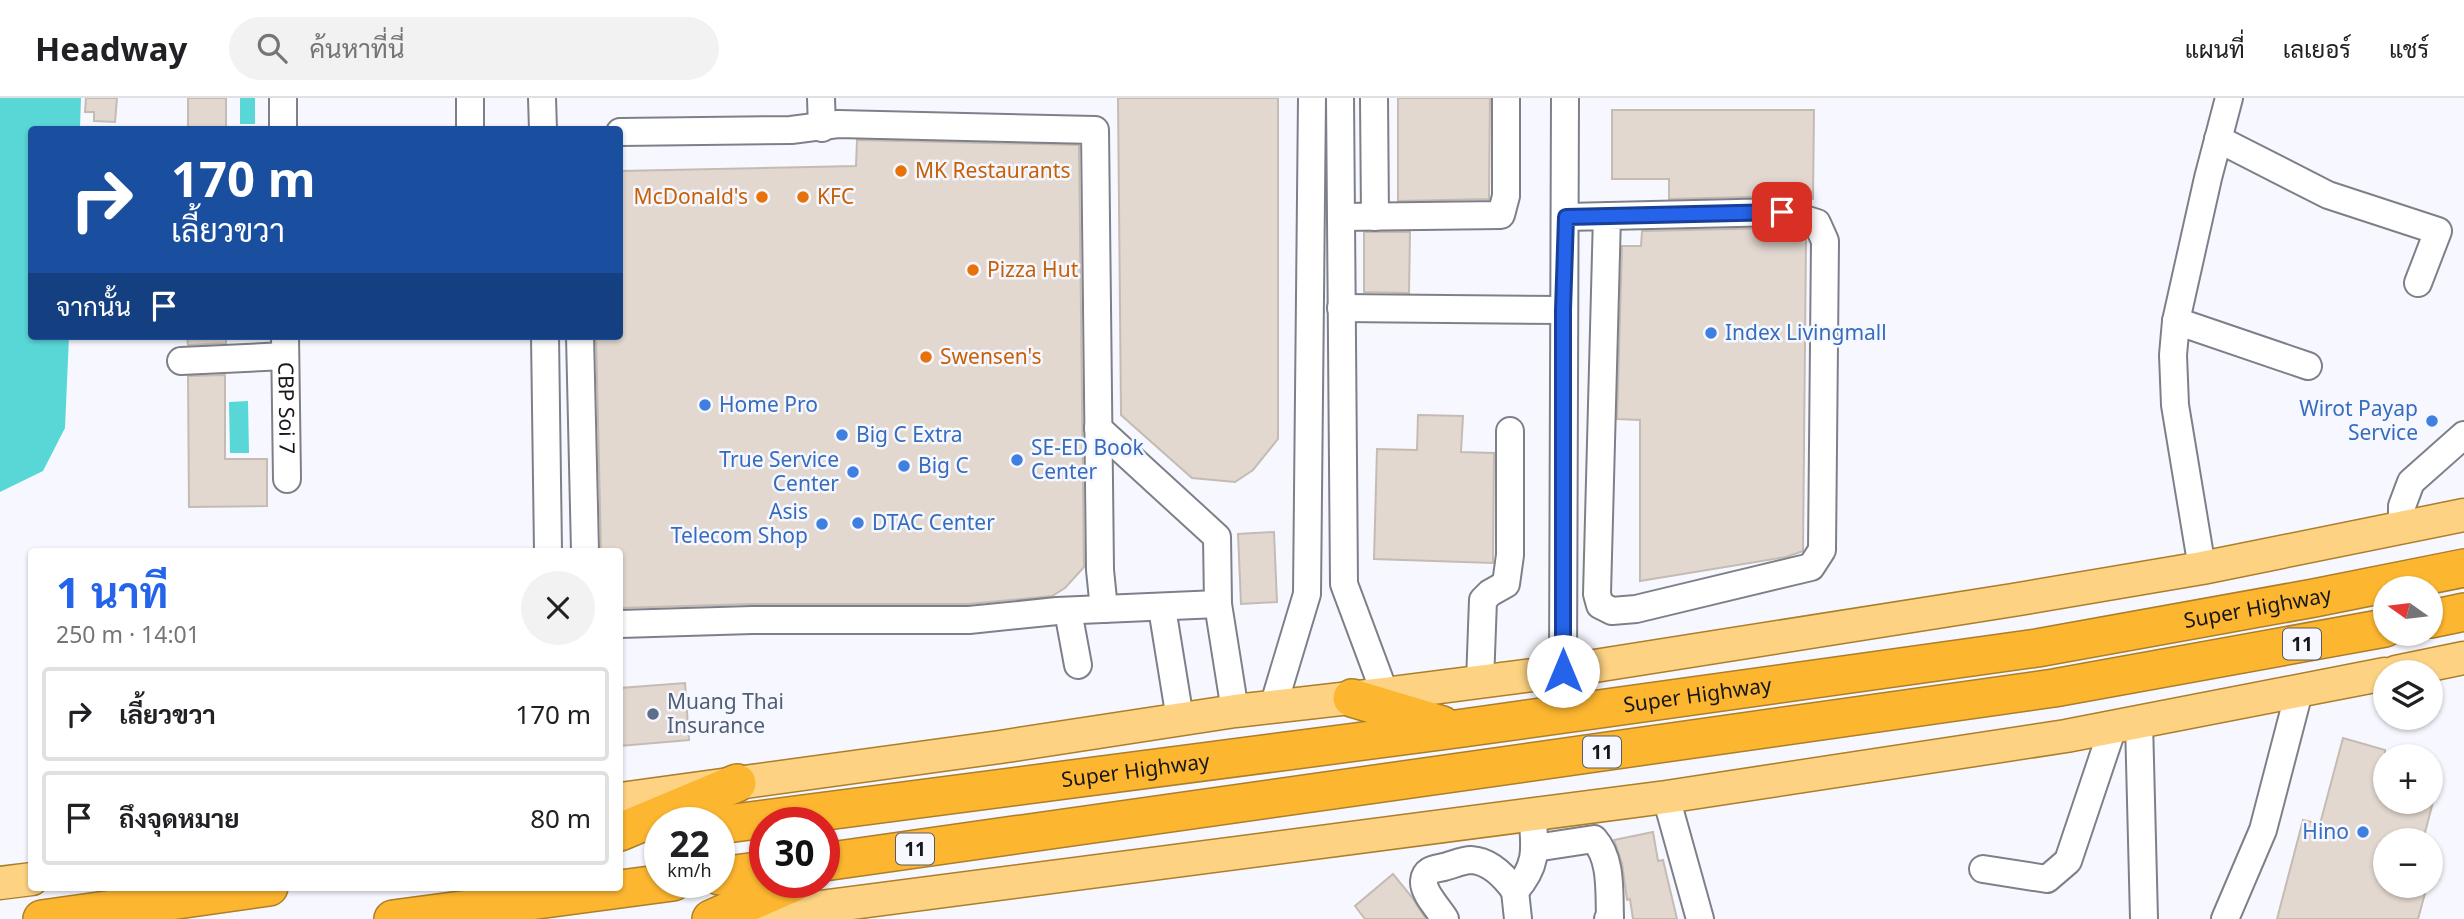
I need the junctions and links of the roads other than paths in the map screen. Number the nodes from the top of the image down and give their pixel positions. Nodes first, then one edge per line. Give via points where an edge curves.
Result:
1 (283, 98) edge
2 (470, 98) edge
3 (542, 98) edge
4 (821, 98) edge
5 (1312, 98) edge
6 (1340, 98) edge
7 (1374, 98) edge
8 (1506, 98) edge
9 (1565, 98) edge
10 (2229, 98) edge
11 (833, 117) edge
12 (283, 126) edge
13 (470, 126) edge
14 (543, 126) edge
15 (623, 132) edge
16 (2218, 139) junction
17 (1607, 216) junction
18 (1341, 217) junction
19 (1375, 217) junction
20 (1566, 217) junction
21 (2418, 283) dead end
22 (1341, 307) junction
23 (1563, 310) junction
24 (2176, 321) junction
25 (545, 340) edge
26 (580, 340) edge
27 (285, 346) edge
28 (181, 362) dead end
29 (2308, 366) dead end
30 (1098, 428) junction
31 (1510, 431) dead end
32 (2464, 435) edge
33 (287, 479) dead end
34 (2464, 515) edge
35 (2402, 527) junction
36 (548, 548) edge
37 (585, 548) edge
38 (2202, 568) junction
39 (2464, 568) edge
40 (1344, 584) junction
41 (1307, 594) junction
42 (1218, 604) junction
43 (1162, 608) junction
44 (1104, 609) junction
45 (1068, 611) junction
46 (2464, 612) edge
47 (2443, 616) edge
48 (623, 624) edge
49 (2373, 630) edge
50 (2464, 658) edge
51 (2443, 662) edge
52 (1078, 665) dead end
53 (1563, 671) junction
54 (2373, 677) edge
55 (1480, 682) junction
56 (2299, 692) junction
57 (1368, 696) junction
58 (1273, 707) junction
59 (1235, 711) junction
60 (1180, 719) junction
61 (2126, 724) junction
62 (1456, 729) junction
63 (737, 783) junction
64 (1666, 797) junction
65 (623, 799) edge
66 (1532, 813) junction
67 (735, 823) edge
68 (1460, 823) junction
69 (623, 831) edge
70 (644, 835) edge
71 (623, 838) edge
72 (1535, 848) junction
73 (1471, 860) junction
74 (840, 862) edge
75 (1983, 869) dead end
76 (28, 879) edge
77 (0, 883) edge
78 (644, 886) edge
79 (623, 889) edge
80 (241, 891) edge
81 (605, 891) edge
82 (1515, 891) junction
83 (765, 898) edge
84 (42, 919) edge
85 (393, 919) edge
86 (726, 919) edge
87 (1446, 919) edge
88 (1518, 919) edge
89 (1608, 919) edge
90 (1700, 919) edge
91 (2144, 919) edge
92 (2225, 919) edge

1 - 12 street
2 - 13 street
3 - 14 street
4 - 11 street
5 - 41 street
6 - 18 street
7 - 19 street
8 - 19 street via 1506,196 1501,215
9 - 20 street
10 - 16 street
11 - 15 street via 792,130
11 - 30 street via 1095,130
16 - 21 street via 2328,195 2438,231
16 - 24 street
17 - 17 street via 1782,212 1816,223 1825,241 1822,550 1811,566 1636,608 1612,611 1600,605
17 - 20 street
18 - 19 street
18 - 22 street
20 - 23 street
22 - 23 street
22 - 40 street
23 - 53 street
24 - 29 street
24 - 38 street via 2175,405
25 - 36 street
26 - 37 street
27 - 28 street
27 - 33 street, CBP Soi 7
30 - 42 street via 1217,537
30 - 44 street
31 - 55 street via 1510,555 1506,584 1483,600
32 - 35 street via 2411,482 2402,506
34 - 35 main road
35 - 38 main road
38 - 53 main road
39 - 62 highway, Super Highway / 11 via 2037,648
40 - 41 street
40 - 57 street
41 - 58 street
42 - 43 street
42 - 59 street
43 - 44 street
43 - 60 street
44 - 45 street
45 - 48 street via 969,620
45 - 52 street
46 - 47 highway
49 - 74 highway, Super Highway / 11 via 2054,688
50 - 51 main road
53 - 55 main road
54 - 56 main road
55 - 57 main road
56 - 61 main road
56 - 92 street via 2263,830
57 - 58 main road
57 - 62 highway
58 - 59 main road
59 - 60 main road
60 - 63 main road
61 - 64 main road
61 - 75 street via 2068,861 2047,879
61 - 91 street
62 - 67 highway, Super Highway / 11
63 - 65 main road
63 - 69 highway
64 - 66 main road
64 - 90 street
66 - 68 main road
66 - 72 street
68 - 73 street
68 - 86 main road
70 - 71 highway
72 - 82 street via 1534,862
72 - 89 street via 1594,839 1604,850 1607,865
73 - 82 street via 1502,874
73 - 87 street via 1426,874 1425,889
76 - 77 main road
78 - 79 highway
80 - 84 highway
81 - 85 highway
82 - 88 street
83 - 86 highway

